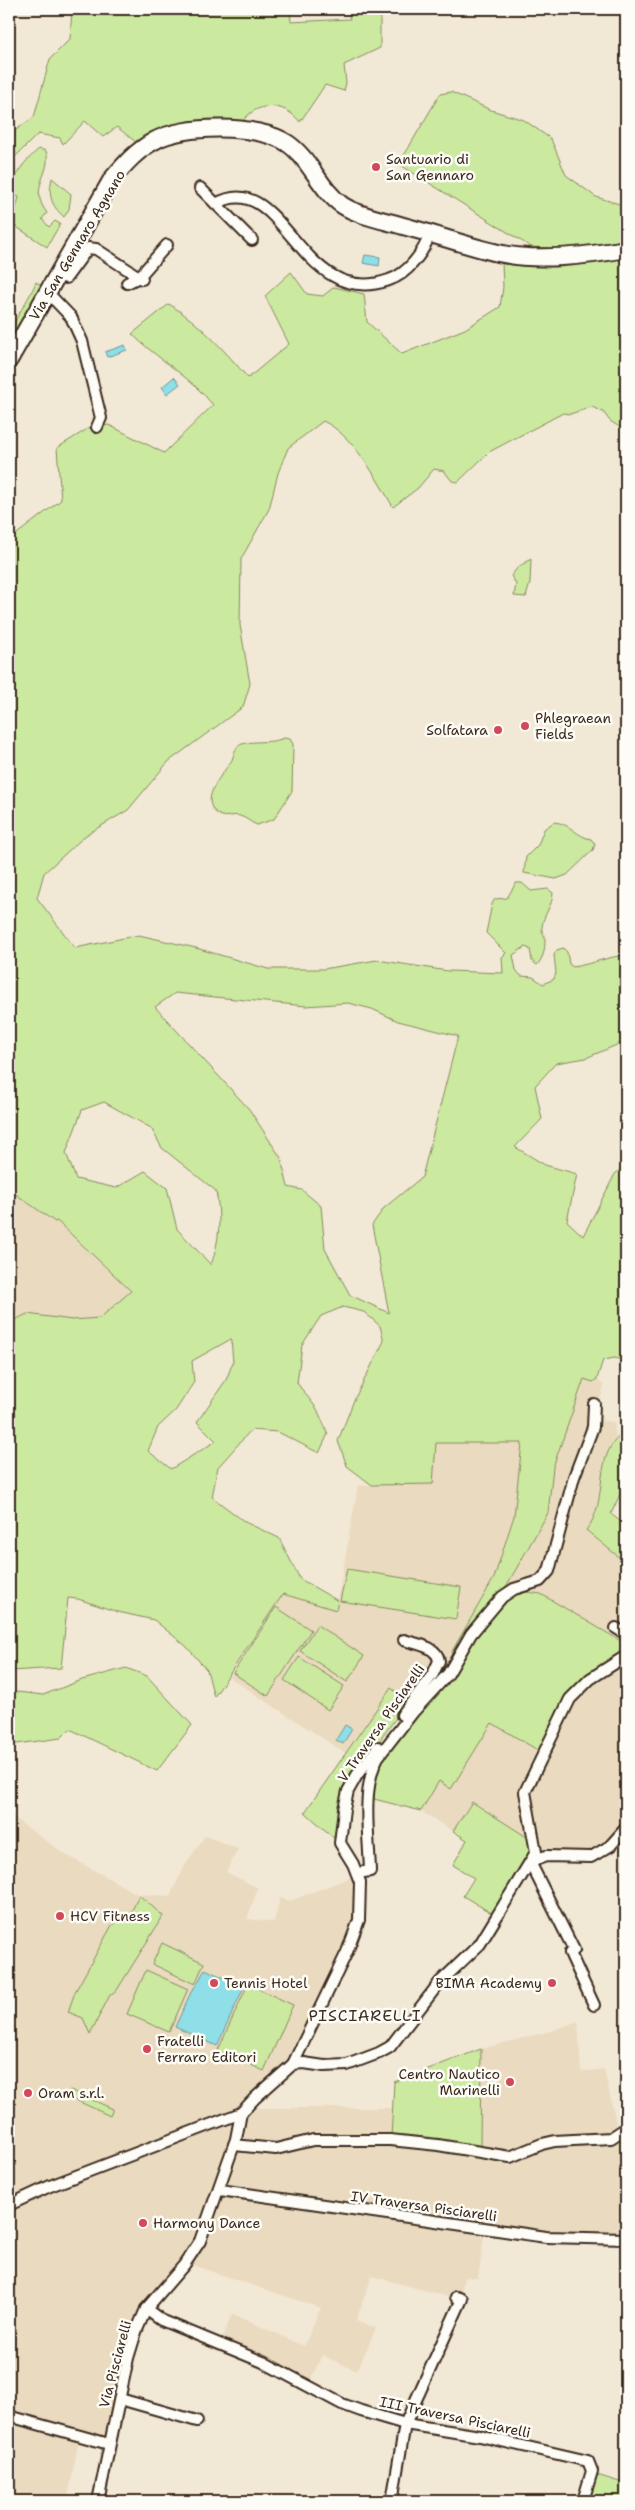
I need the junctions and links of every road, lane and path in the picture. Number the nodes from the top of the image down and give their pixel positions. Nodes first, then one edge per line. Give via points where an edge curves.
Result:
1 (200, 188) dead end
2 (216, 204) junction
3 (430, 233) junction
4 (252, 240) dead end
5 (167, 245) dead end
6 (626, 249) edge
7 (58, 273) junction
8 (142, 279) junction
9 (127, 283) dead end
10 (47, 292) junction
11 (9, 360) edge
12 (97, 427) dead end
13 (594, 1404) dead end
14 (616, 1628) dead end
15 (626, 1634) edge
16 (404, 1640) dead end
17 (626, 1656) edge
18 (626, 1828) edge
19 (530, 1862) junction
20 (358, 1873) junction
21 (594, 2006) dead end
22 (294, 2064) junction
23 (241, 2113) junction
24 (626, 2128) edge
25 (234, 2145) junction
26 (220, 2190) junction
27 (9, 2205) edge
28 (626, 2239) edge
29 (456, 2297) dead end
30 (146, 2309) junction
31 (120, 2399) junction
32 (9, 2416) edge
33 (197, 2421) dead end
34 (405, 2424) junction
35 (109, 2444) junction
36 (98, 2501) edge
37 (392, 2501) edge
38 (583, 2501) edge

1 - 2 street
2 - 3 street via 238,196 265,208 328,275 339,281 366,286 403,273 427,243
2 - 4 street
3 - 6 main road, Via San Gennaro Agnano via 499,253 549,257
3 - 7 main road, Via San Gennaro Agnano via 342,205 308,163 288,143 275,137 214,129 183,132 155,140 131,157 112,179
5 - 8 street
7 - 8 street via 66,278 88,248 96,249
7 - 10 main road, Via San Gennaro Agnano
8 - 9 street
10 - 11 main road, Via San Gennaro Agnano
10 - 12 street via 71,317 82,341 101,418
13 - 20 street via 593,1427 574,1477 549,1571 540,1581 514,1589 502,1597 471,1634 448,1674 378,1757 369,1794 370,1870
14 - 15 street
16 - 20 street, V Traversa Pisciarelli via 436,1652 439,1661 433,1674 348,1791 340,1843
17 - 19 street via 590,1679 570,1699 526,1792 536,1852
18 - 19 street via 610,1846 591,1857 546,1856
19 - 21 street via 574,1950 570,1953
19 - 22 street via 480,1944 440,1982 390,2047 347,2065
20 - 22 street, V Traversa Pisciarelli via 361,1903 355,1933
22 - 23 street
23 - 25 street, Via Pisciarelli
23 - 27 street via 50,2186
24 - 25 street via 611,2138 556,2141 510,2157 390,2140 313,2140 276,2149
25 - 26 street, Via Pisciarelli
26 - 28 street, IV Traversa Pisciarelli via 546,2237
26 - 30 street, Via Pisciarelli via 196,2249
29 - 34 street via 462,2299
30 - 31 street, Via Pisciarelli via 131,2347
30 - 34 street, III Traversa Pisciarelli via 161,2320 263,2362 342,2404
31 - 33 street
31 - 35 street, Via Pisciarelli
32 - 35 street
34 - 37 street
34 - 38 street, III Traversa Pisciarelli via 480,2436 588,2460 592,2471
35 - 36 street, Via Pisciarelli

